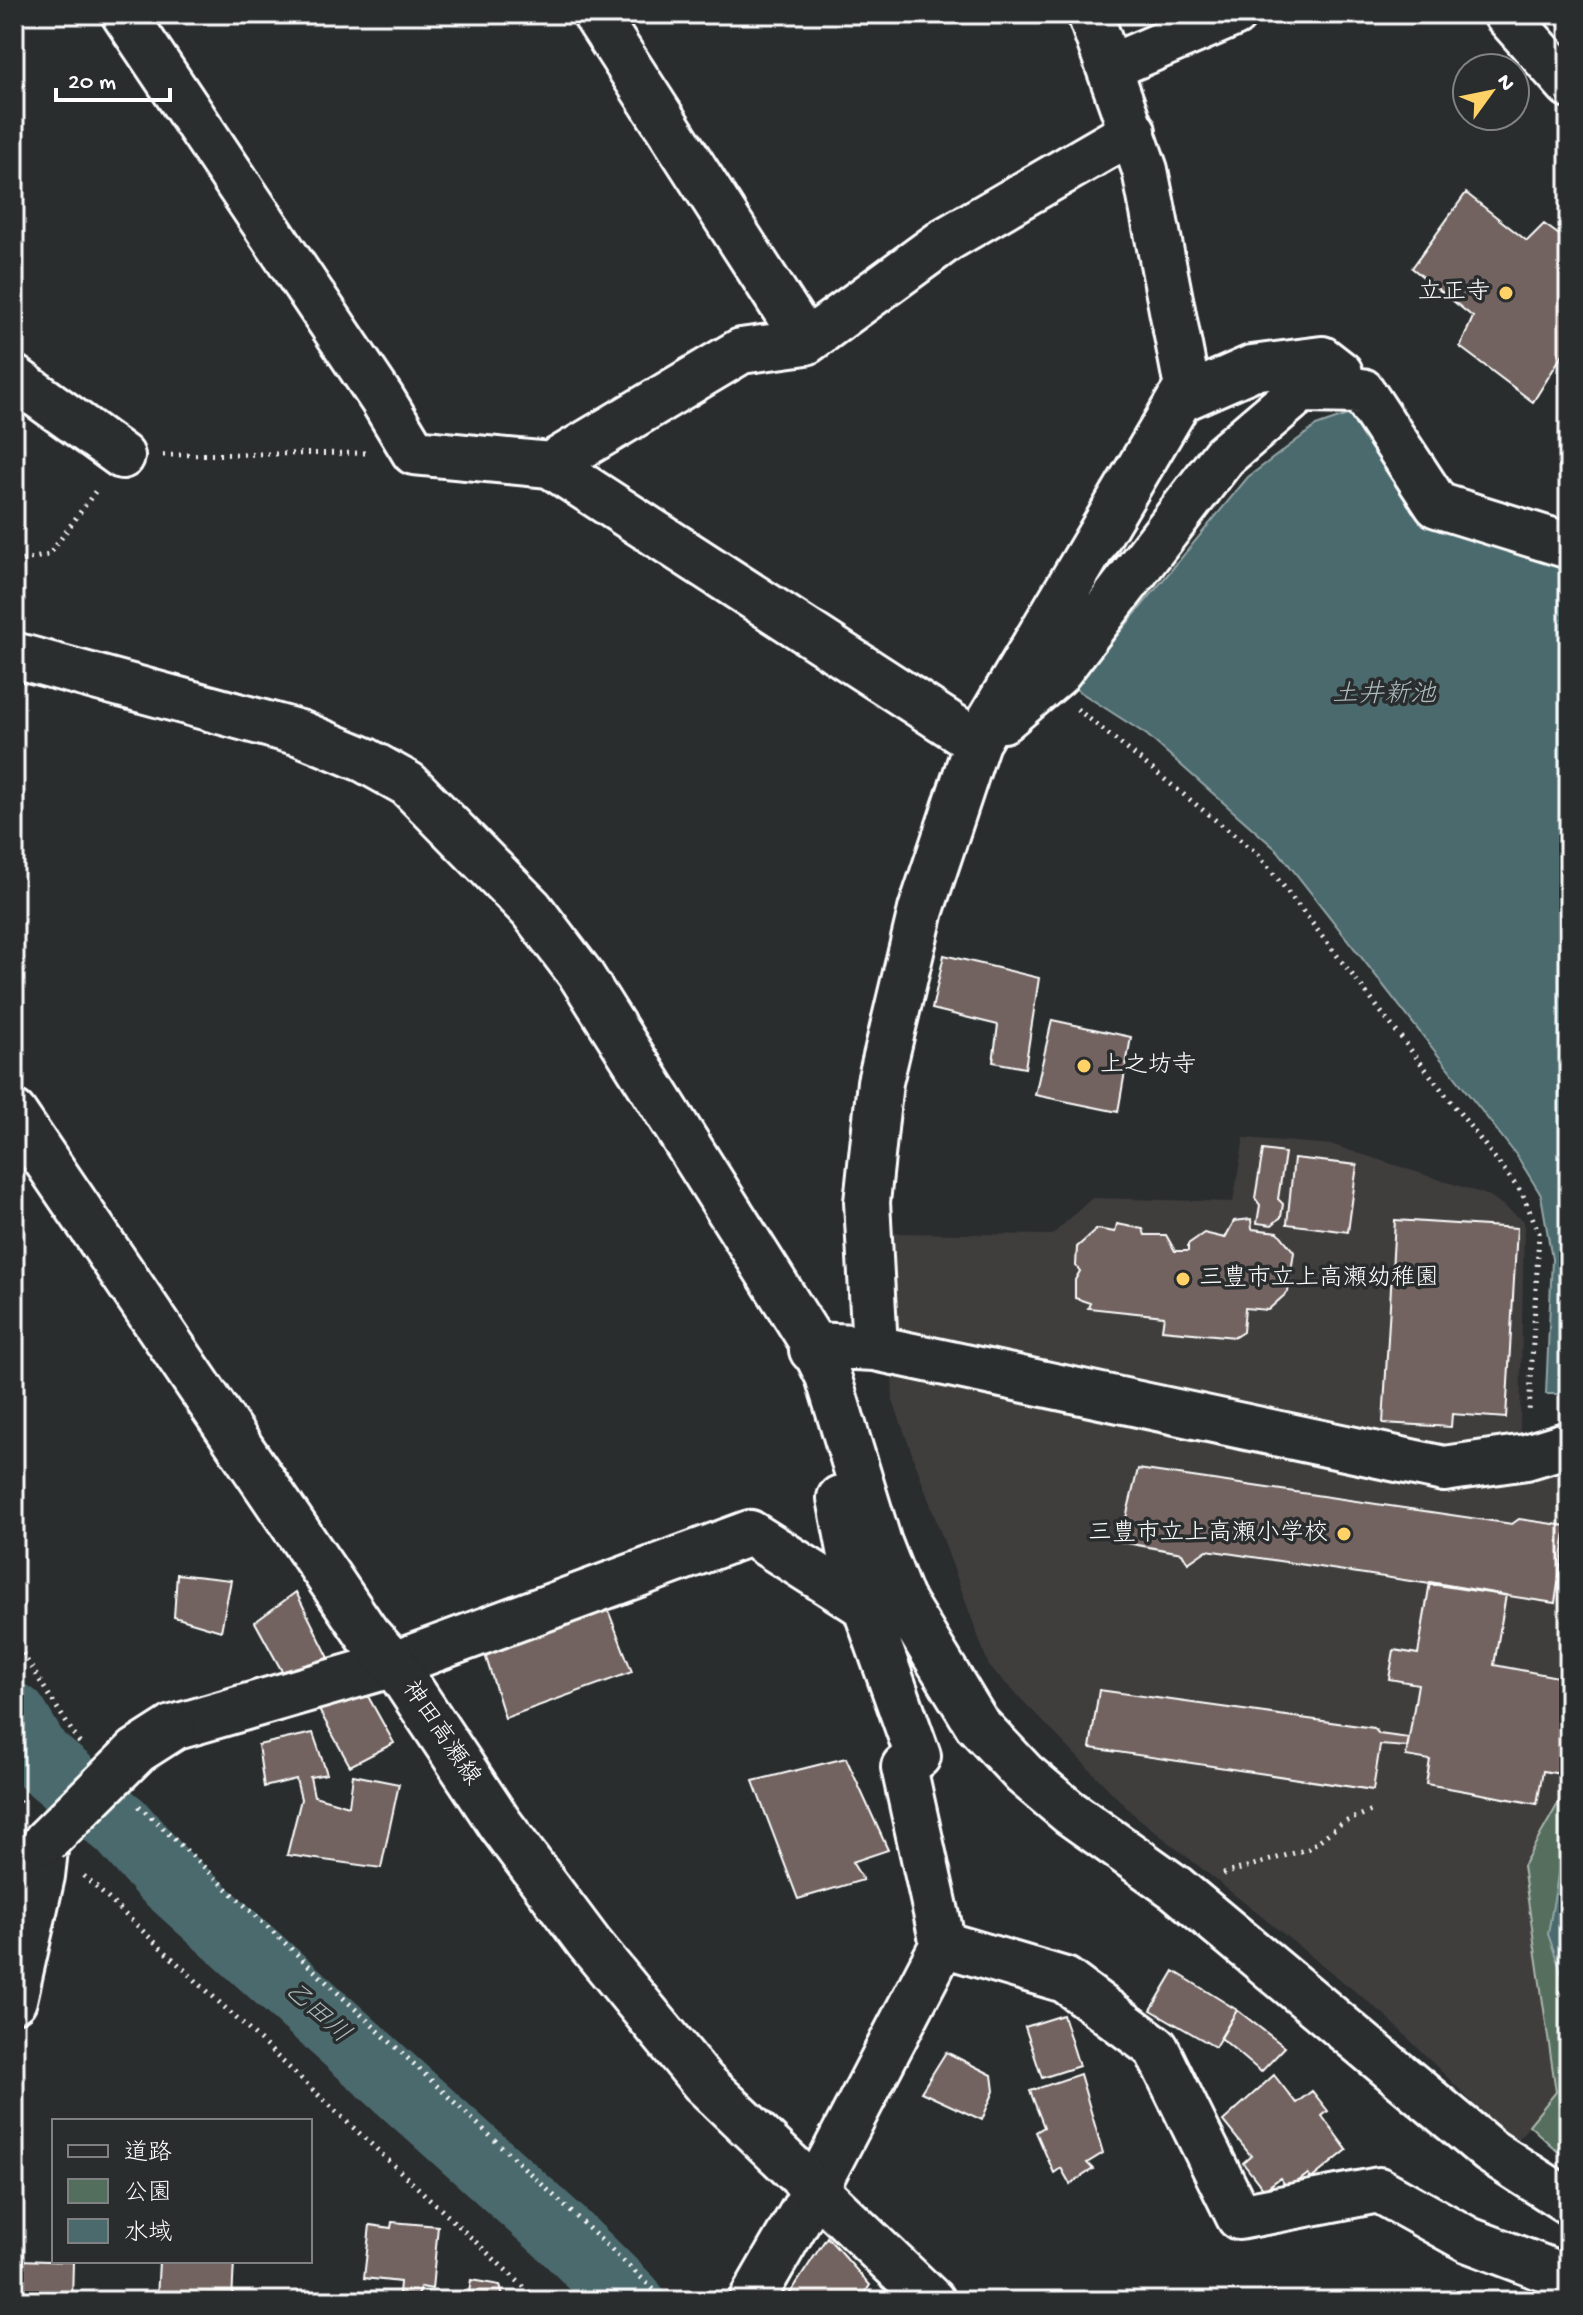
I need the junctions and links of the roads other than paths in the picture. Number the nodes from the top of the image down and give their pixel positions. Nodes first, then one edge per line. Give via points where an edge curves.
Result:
1 (124, 14) edge
2 (595, 14) edge
3 (1090, 14) edge
4 (1234, 14) edge
5 (1506, 14) edge
6 (1110, 67) junction
7 (1569, 85) edge
8 (1133, 131) junction
9 (806, 342) junction
10 (14, 378) edge
11 (1362, 391) junction
12 (1179, 400) junction
13 (122, 456) road end
14 (550, 465) junction
15 (1569, 546) edge
16 (14, 655) edge
17 (977, 742) junction
18 (14, 1113) edge
19 (812, 1347) junction
20 (875, 1348) junction
21 (1569, 1444) edge
22 (868, 1608) junction
23 (394, 1664) junction
24 (943, 1944) junction
25 (14, 2000) edge
26 (815, 2190) junction
27 (1569, 2202) edge
28 (1569, 2278) edge
29 (754, 2294) edge
30 (932, 2301) edge

1 - 14 street via 414,452
2 - 9 street
3 - 6 street
4 - 6 street
5 - 7 street
6 - 8 street
8 - 9 street via 947,239
8 - 12 street via 1187,387
9 - 14 street via 741,351
10 - 13 street
11 - 12 street via 1322,359 1252,368
11 - 15 street via 1437,505
11 - 17 street via 1301,390 1224,456 1056,675
12 - 17 street
14 - 17 street
16 - 19 street via 300,733 408,784 531,909 581,975
17 - 20 street via 921,910 880,1082 867,1202
18 - 23 street, 神田高瀬線 via 367,1634
19 - 20 street
19 - 22 street via 856,1581
19 - 27 street via 828,1376 901,1599 977,1724 1069,1812 1176,1888 1490,2151
20 - 21 street via 1444,1469 1526,1457
22 - 23 street via 750,1533
22 - 24 street via 918,1756 904,1767
23 - 25 street, bridge via 173,1728 137,1751 46,1841
23 - 26 street, 神田高瀬線 via 500,1824 589,1943 703,2082
24 - 26 street
24 - 28 street via 1065,1980 1156,2048 1239,2217 1379,2190 1469,2240
26 - 29 street
26 - 30 street, 神田高瀬線

